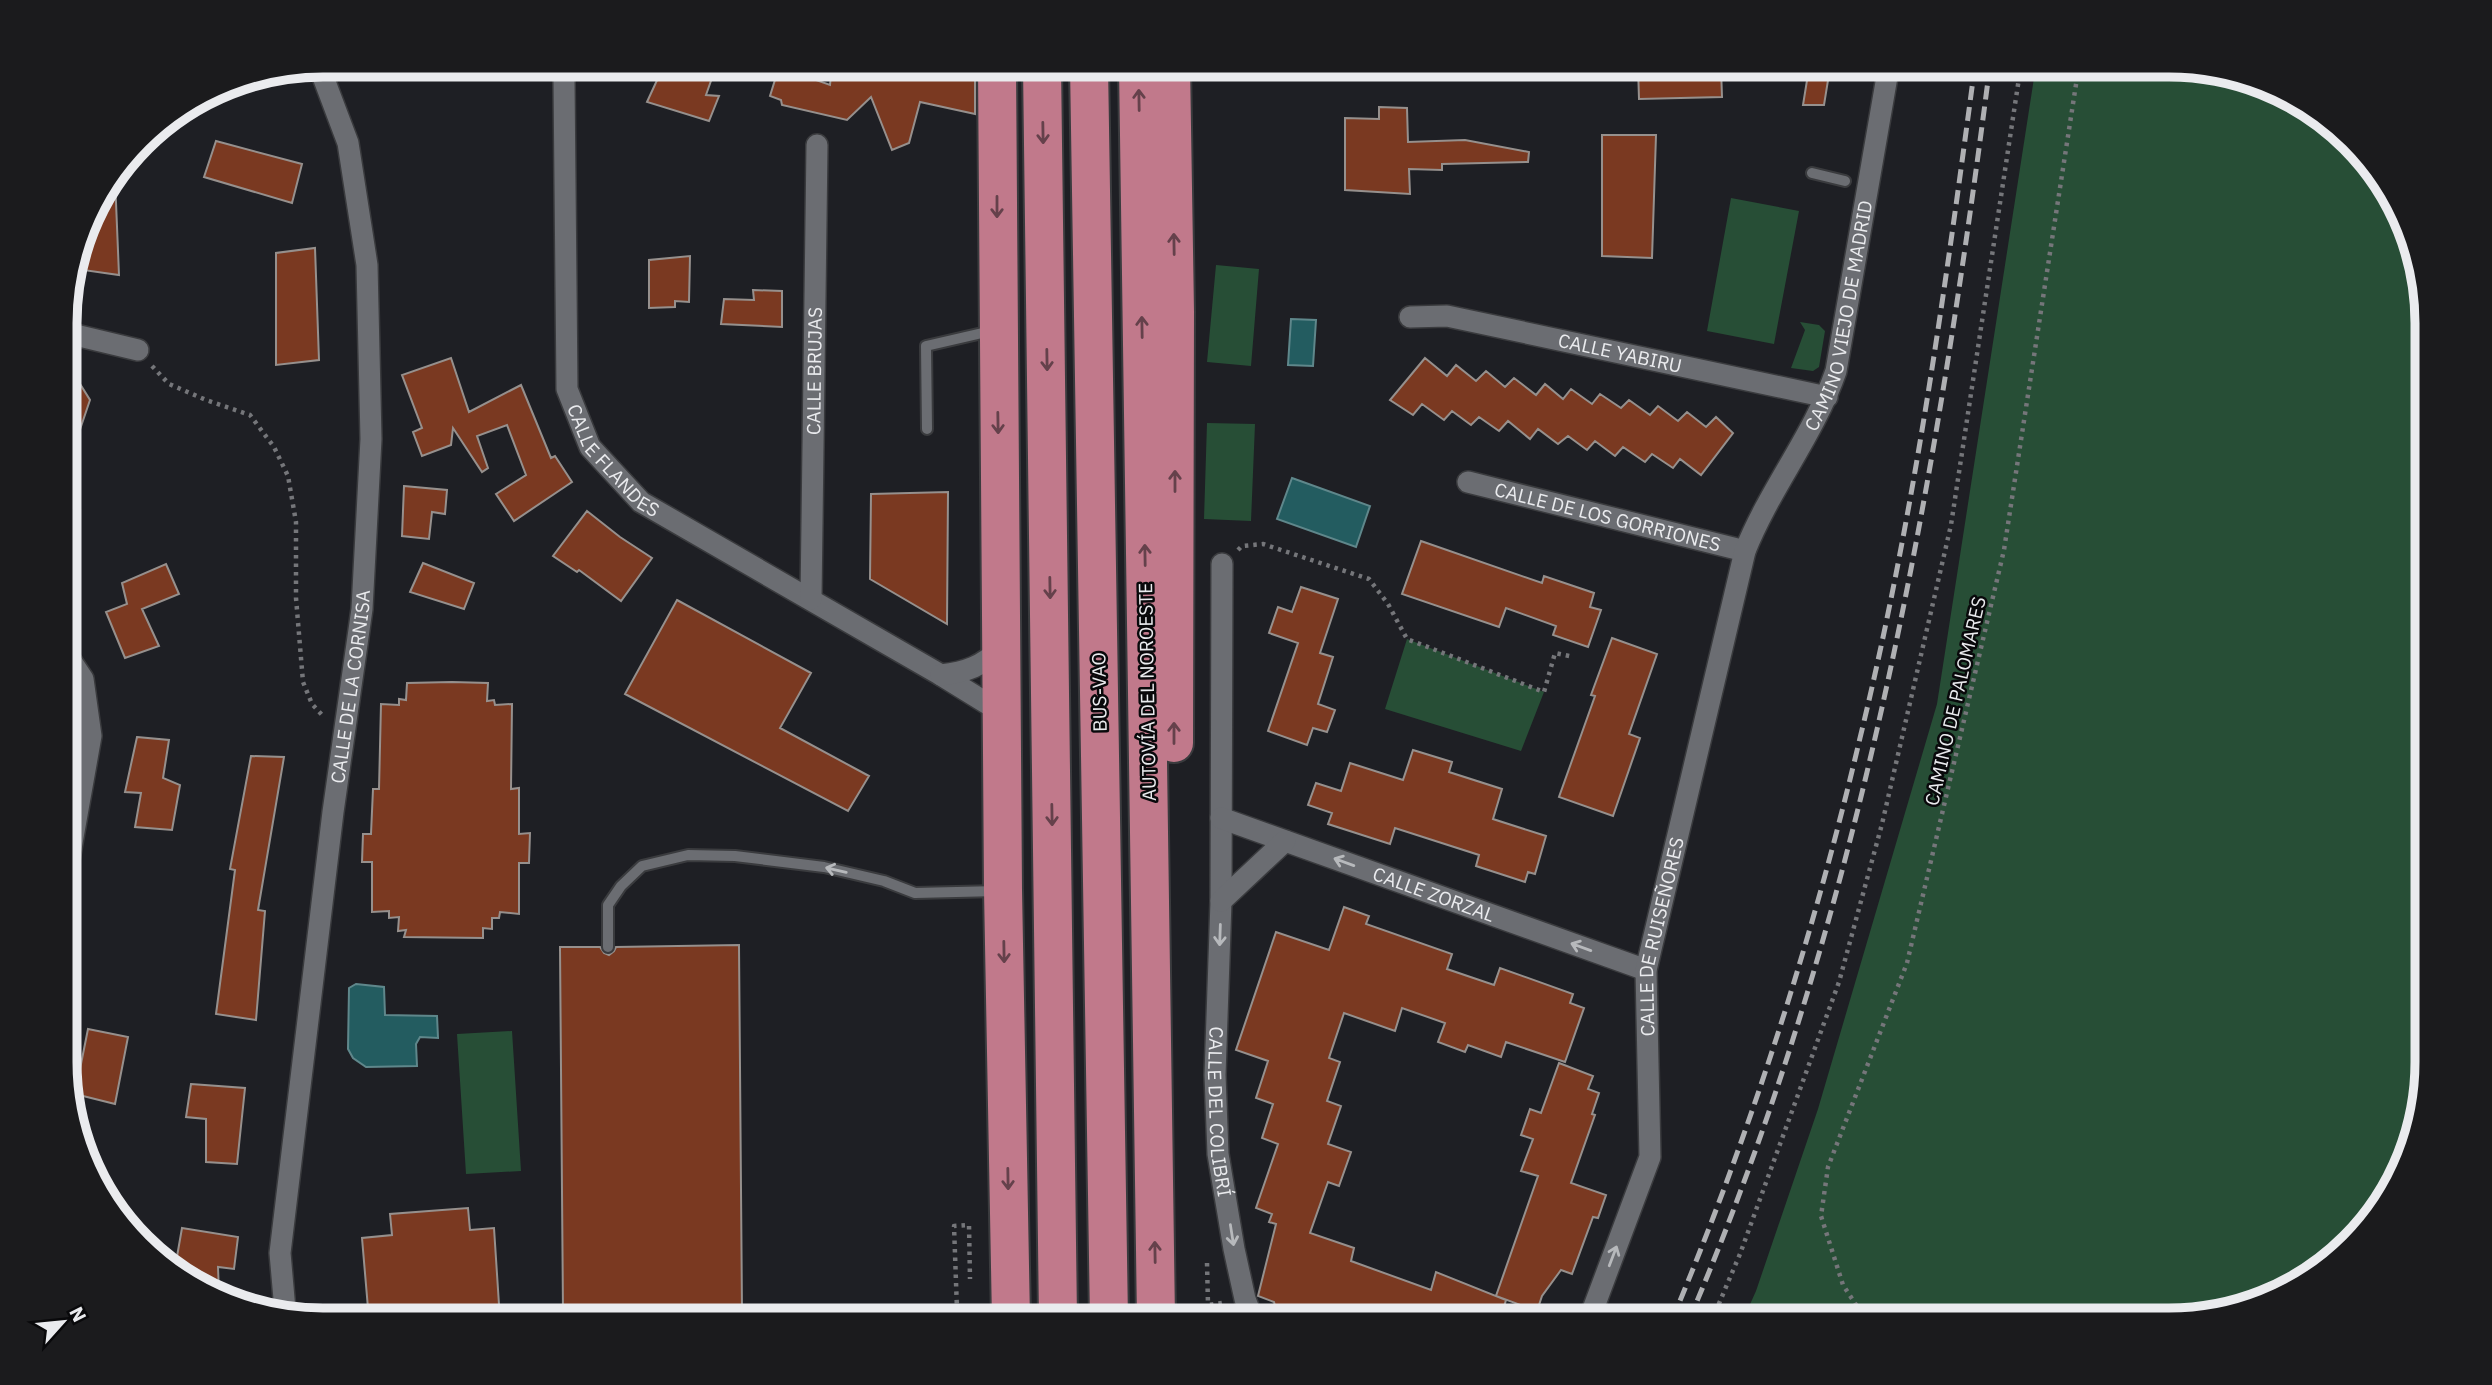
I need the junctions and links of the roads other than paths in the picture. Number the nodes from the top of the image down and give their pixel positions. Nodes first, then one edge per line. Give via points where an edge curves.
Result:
1 (1887, 77) edge
2 (324, 78) edge
3 (997, 78) edge
4 (1042, 78) edge
5 (1090, 78) edge
6 (1138, 78) edge
7 (1171, 78) edge
8 (564, 80) dead end
9 (817, 145) dead end
10 (1812, 173) dead end
11 (1845, 181) dead end
12 (1410, 317) dead end
13 (998, 330) junction
14 (78, 336) edge
15 (138, 350) road end
16 (1827, 397) junction
17 (927, 429) dead end
18 (1468, 482) dead end
19 (1745, 551) junction
20 (1222, 564) road end
21 (811, 599) junction
22 (1001, 648) junction
23 (78, 671) edge
24 (942, 675) junction
25 (1001, 712) junction
26 (77, 813) edge
27 (1221, 818) junction
28 (1285, 841) junction
29 (1003, 890) junction
30 (1221, 901) junction
31 (608, 947) dead end
32 (1646, 970) junction
33 (1151, 1064) junction
34 (285, 1305) edge
35 (1594, 1307) edge
36 (1011, 1308) edge
37 (1058, 1308) edge
38 (1109, 1308) edge
39 (1156, 1308) edge
40 (1248, 1308) edge

1 - 16 street, CAMINO VIEJO DE MADRID via 1836,371
2 - 34 street, CALLE DE LA CORNISA via 348,142 367,265 371,439 362,609 280,1253
3 -> 13 highway
4 -> 37 highway
5 - 38 highway, BUS-VAO
33 -> 6 highway, AUTOVÍA DEL NOROESTE
33 -> 7 highway via 1172,1035 1175,312
8 - 21 street, CALLE FLANDES via 567,389 590,447 641,502
9 - 21 street, CALLE BRUJAS
10 - 11 lane
12 - 16 street, CALLE YABIRU via 1447,317
13 - 17 lane via 926,346
13 -> 22 highway
14 - 15 street
16 - 19 street, CAMINO VIEJO DE MADRID via 1757,520
18 - 19 street, CALLE DE LOS GORRIONES
19 - 32 street, CALLE DE RUISEÑORES
20 - 27 street, CALLE DEL COLIBRÍ
21 - 24 street, CALLE FLANDES
22 - 24 street via 979,666
22 - 25 highway
23 - 26 street via 83,679 91,736
24 - 25 street, CALLE FLANDES
25 - 29 highway
27 - 28 street, CALLE ZORZAL
27 - 30 street, CALLE DEL COLIBRÍ
28 - 30 street
32 -> 28 street, CALLE ZORZAL
29 -> 31 lane via 915,893 884,881 789,861 688,855 642,866 621,886 608,905
29 -> 36 highway
30 -> 40 street, CALLE DEL COLIBRÍ via 1215,1076 1218,1154
35 -> 32 street, CALLE DE RUISEÑORES via 1650,1157
39 -> 33 highway, AUTOVÍA DEL NOROESTE

